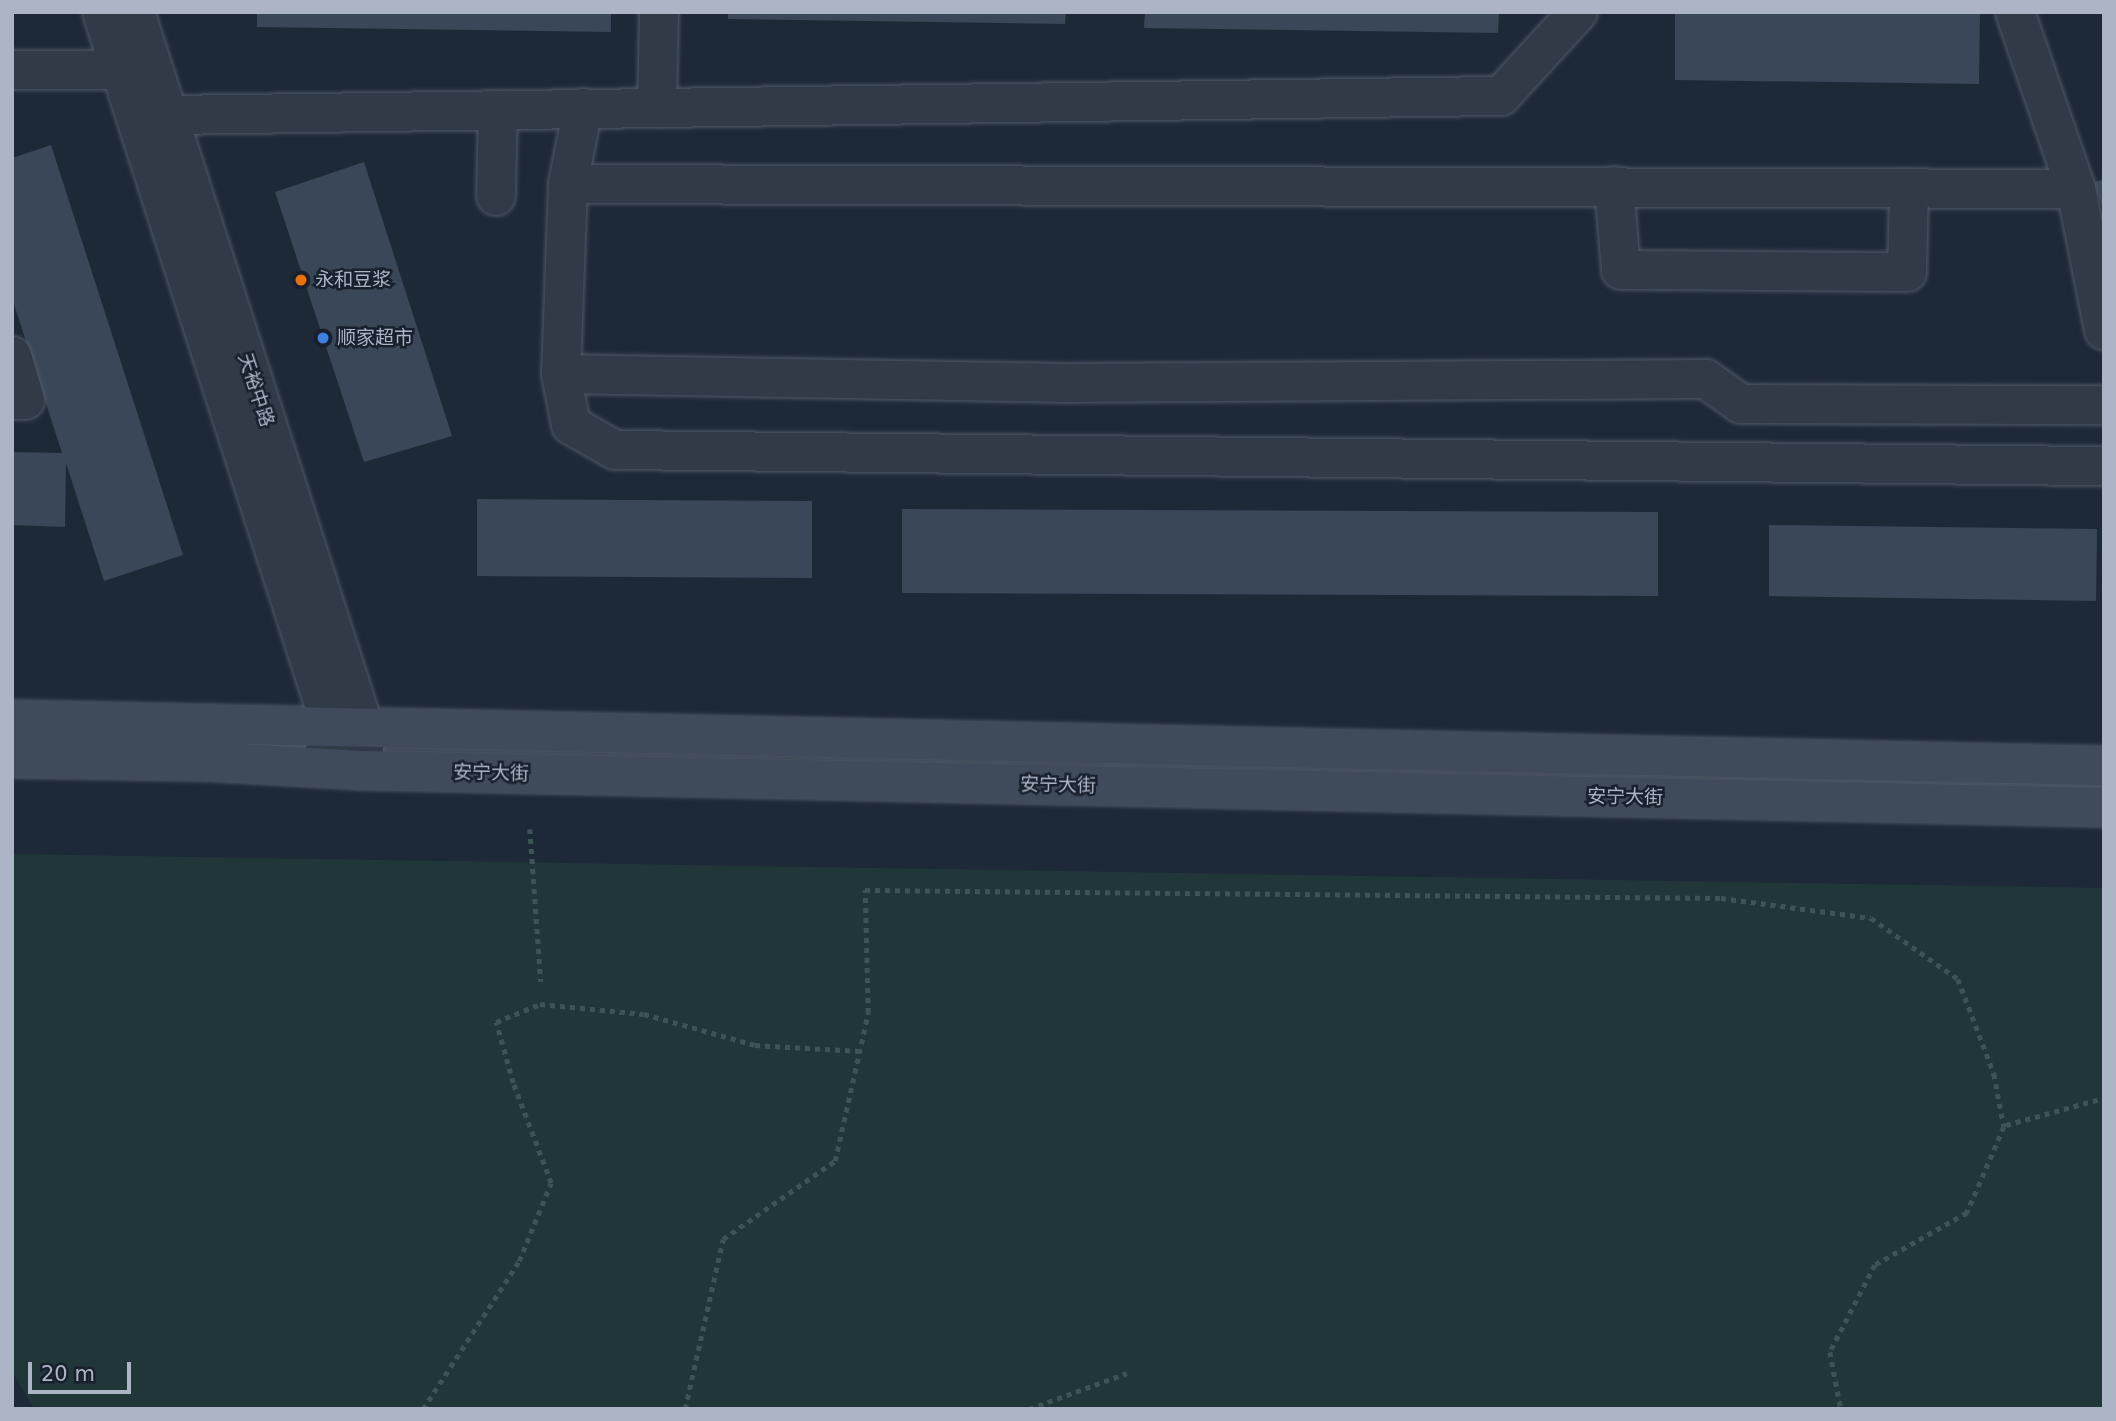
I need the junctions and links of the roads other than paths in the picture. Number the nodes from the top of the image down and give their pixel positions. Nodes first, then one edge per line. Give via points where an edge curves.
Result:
1 (103, 12) edge
2 (135, 12) edge
3 (659, 12) edge
4 (1578, 12) edge
5 (2015, 12) edge
6 (12, 70) edge
7 (121, 70) junction
8 (583, 108) junction
9 (657, 108) junction
10 (498, 111) junction
11 (168, 115) junction
12 (568, 184) junction
13 (1614, 186) junction
14 (1909, 188) junction
15 (2076, 189) junction
16 (496, 196) dead end
17 (2102, 313) edge
18 (12, 356) edge
19 (561, 374) junction
20 (12, 400) edge
21 (2104, 405) edge
22 (2104, 466) edge
23 (12, 720) edge
24 (348, 727) junction
25 (12, 758) edge
26 (2104, 766) edge
27 (320, 767) junction
28 (363, 770) junction
29 (2104, 807) edge

1 - 7 street, 天裕中路
2 - 11 street, 天裕中路
3 - 9 street
4 - 9 street via 1501,96
5 - 15 street
6 - 7 street
7 - 24 street, 天裕中路
8 - 9 street
8 - 10 street
8 - 12 street
10 - 11 street
10 - 16 street
11 - 24 street, 天裕中路
12 - 13 street
12 - 19 street
13 - 14 street
13 - 14 street via 1621,270 1879,272 1906,272
14 - 15 street
15 - 17 street
18 - 20 street via 24,400
19 - 21 street via 1064,383 1706,379 1741,404
19 - 22 street via 571,425 615,450
23 - 24 main road
24 - 26 main road
24 - 27 street
24 - 28 street, 天裕中路
25 - 27 main road, 安宁大街
27 - 28 main road, 安宁大街
28 - 29 main road, 安宁大街

